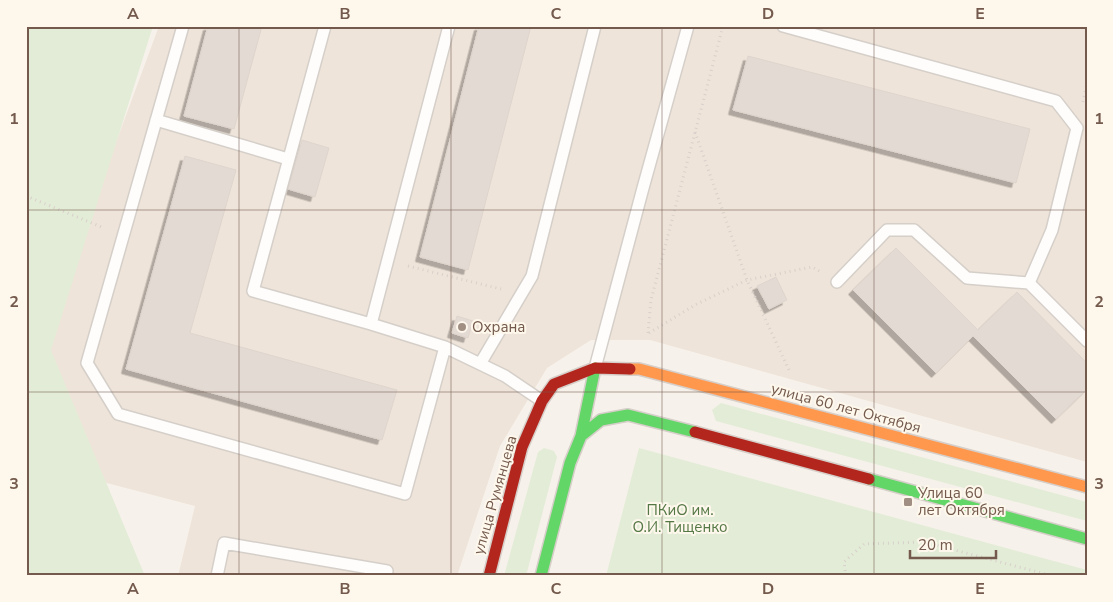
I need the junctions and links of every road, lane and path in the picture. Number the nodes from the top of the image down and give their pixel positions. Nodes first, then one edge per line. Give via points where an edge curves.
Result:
1 (183, 26) edge
2 (325, 26) edge
3 (449, 26) edge
4 (595, 26) edge
5 (688, 26) edge
6 (723, 26) edge
7 (783, 26) edge
8 (156, 120) junction
9 (695, 131) junction
10 (288, 159) junction
11 (26, 196) edge
12 (123, 236) junction
13 (388, 262) junction
14 (748, 280) junction
15 (838, 282) joint
16 (1028, 283) junction
17 (522, 294) junction
18 (372, 324) junction
19 (1087, 341) edge
20 (445, 347) junction
21 (480, 364) junction
22 (596, 368) junction
23 (789, 370) dead end
24 (542, 400) junction
25 (581, 436) junction
26 (1087, 487) edge
27 (1087, 539) edge
28 (217, 576) edge
29 (385, 576) edge
30 (489, 576) edge
31 (541, 576) edge
32 (846, 576) edge
33 (1053, 576) edge

1 - 8 lane
2 - 10 lane
3 - 13 lane
4 - 17 lane via 532,276
5 - 22 lane
6 - 9 path
7 - 16 lane via 1056,101 1077,128 1052,230
8 - 10 lane
8 - 12 lane
9 - 14 path
9 - 14 path via 651,300 648,333 695,305
10 - 18 lane via 253,291
11 - 12 path
12 - 20 lane via 87,363 118,414 405,494
13 - 17 path
13 - 18 lane
14 - 15 path via 812,266
14 - 23 path
15 - 16 lane via 887,230 914,230 968,278
16 - 19 lane
17 - 21 lane
18 - 20 lane
20 - 21 lane
21 - 24 lane via 506,376
22 - 24 main road, улица Румянцева via 554,384
22 - 25 main road
22 - 26 main road, улица 60 лет Октября via 639,370
24 - 30 main road, улица Румянцева via 522,447
25 - 27 main road via 601,420 628,415
25 - 31 main road via 570,463
28 - 29 lane via 224,543 387,571
32 - 33 path via 844,562 864,544 924,542

